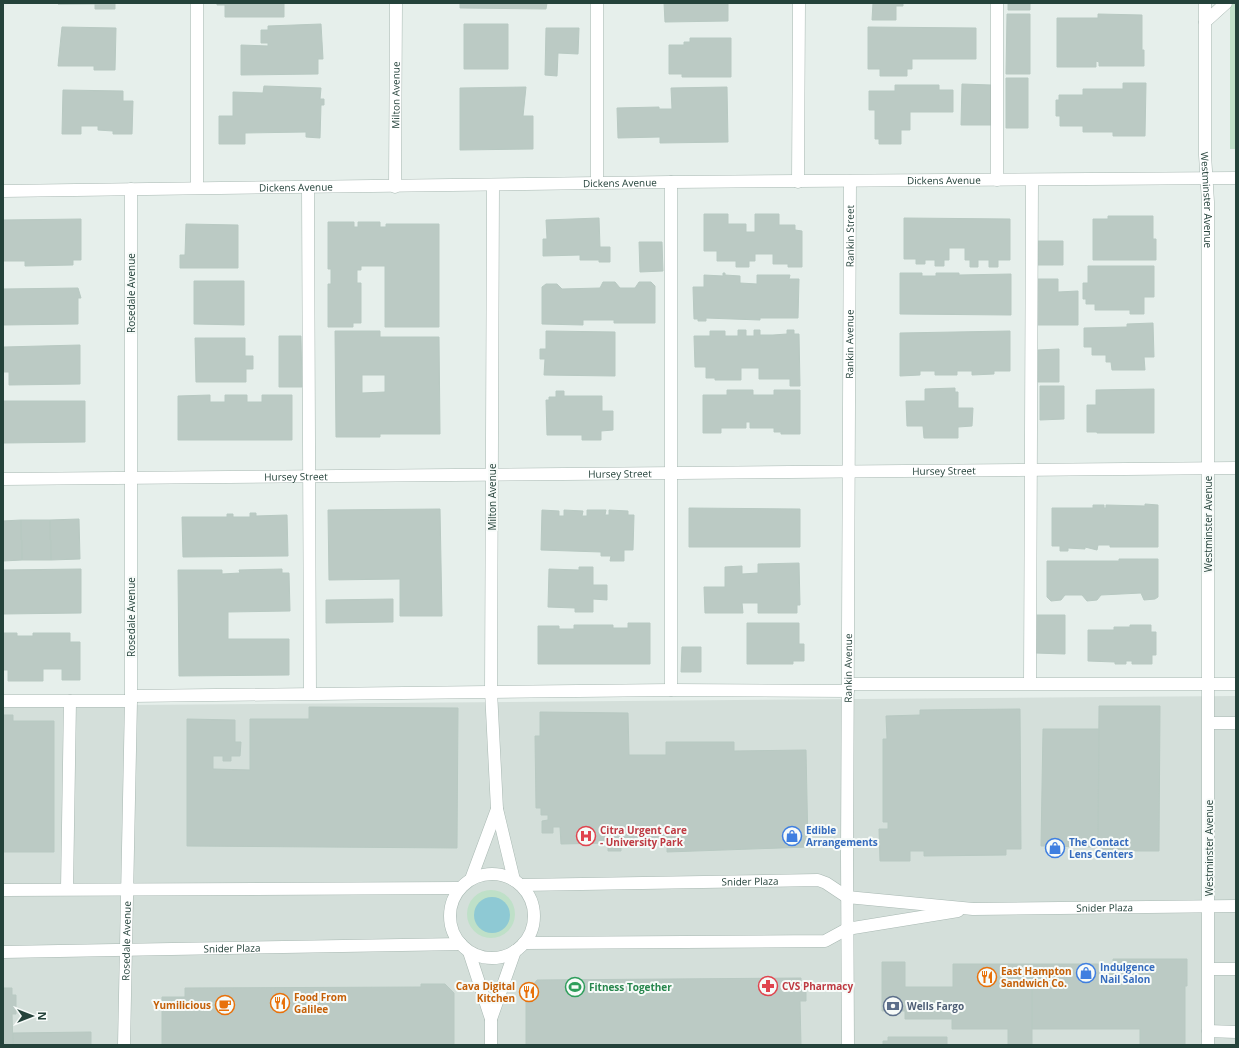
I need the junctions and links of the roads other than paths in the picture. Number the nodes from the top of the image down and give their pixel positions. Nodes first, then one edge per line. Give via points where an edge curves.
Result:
1 (197, 3) edge
2 (396, 3) edge
3 (597, 3) edge
4 (799, 3) edge
5 (997, 3) edge
6 (1205, 3) edge
7 (1226, 3) edge
8 (1205, 22) junction
9 (1207, 178) junction
10 (1236, 178) edge
11 (997, 180) junction
12 (1032, 180) junction
13 (850, 181) junction
14 (671, 182) junction
15 (798, 182) junction
16 (597, 183) junction
17 (493, 185) junction
18 (197, 187) junction
19 (308, 187) junction
20 (395, 187) junction
21 (131, 190) junction
22 (3, 191) edge
23 (849, 291) joint
24 (1208, 468) junction
25 (1236, 468) edge
26 (1031, 470) junction
27 (848, 471) junction
28 (671, 472) junction
29 (492, 474) junction
30 (309, 476) junction
31 (132, 477) junction
32 (3, 479) edge
33 (1030, 683) junction
34 (1236, 684) edge
35 (1209, 685) junction
36 (848, 687) junction
37 (671, 690) junction
38 (491, 691) junction
39 (310, 693) junction
40 (131, 698) junction
41 (3, 701) edge
42 (70, 701) junction
43 (1209, 723) junction
44 (1236, 723) edge
45 (498, 810) junction
46 (470, 879) junction
47 (518, 882) junction
48 (459, 888) junction
49 (67, 889) junction
50 (128, 889) junction
51 (3, 890) edge
52 (847, 897) junction
53 (1209, 906) junction
54 (1236, 906) edge
55 (973, 909) junction
56 (847, 929) junction
57 (520, 947) junction
58 (465, 948) junction
59 (125, 951) junction
60 (3, 952) edge
61 (1209, 969) junction
62 (1236, 969) edge
63 (491, 1019) junction
64 (1208, 1031) junction
65 (1236, 1032) edge
66 (124, 1045) edge
67 (491, 1045) edge
68 (848, 1045) edge
69 (1208, 1045) edge

1 - 18 street
2 - 20 street, Milton Avenue
3 - 16 street
4 - 15 street
5 - 11 street
6 - 8 street, Westminster Avenue
7 - 8 street
8 - 9 street, Westminster Avenue
9 - 10 street, Dickens Avenue
9 - 12 street, Dickens Avenue
9 - 24 street, Westminster Avenue
11 - 12 street, Dickens Avenue
11 - 13 street, Dickens Avenue
12 - 26 street
13 - 15 street, Dickens Avenue
13 - 23 street, Rankin Street
14 - 15 street, Dickens Avenue
14 - 16 street, Dickens Avenue
14 - 28 street
16 - 17 street, Dickens Avenue
17 - 20 street, Dickens Avenue
17 - 29 street, Milton Avenue
18 - 19 street, Dickens Avenue
18 - 21 street, Dickens Avenue
19 - 20 street, Dickens Avenue
19 - 30 street
21 - 22 street, Dickens Avenue
21 - 31 street, Rosedale Avenue
23 - 27 street, Rankin Avenue
24 - 25 street, Hursey Street
24 - 26 street, Hursey Street
24 - 35 street, Westminster Avenue
26 - 27 street, Hursey Street
26 - 33 street
27 - 28 street, Hursey Street
27 - 36 street, Rankin Avenue
28 - 29 street, Hursey Street
28 - 37 street
29 - 30 street, Hursey Street
29 - 38 street, Milton Avenue
30 - 31 street, Hursey Street
30 - 39 street
31 - 32 street, Hursey Street
31 - 40 street, Rosedale Avenue
33 - 35 street
33 - 36 street
34 - 35 street
35 - 43 street, Westminster Avenue
36 - 37 street
36 - 52 street, Rankin Avenue
37 - 38 street
38 - 39 street
38 - 45 street, Milton Avenue
39 - 40 street
40 - 42 street
40 - 50 street, Rosedale Avenue
41 - 42 street
42 - 49 street
43 - 44 street
43 - 53 street, Westminster Avenue
45 - 46 street, Milton Avenue
45 - 47 street, Milton Avenue
46 - 47 street via 481,874 493,873
46 - 48 street
47 - 52 street, Snider Plaza via 818,880
47 - 57 street via 530,898 534,914 532,929
48 - 50 street
48 - 58 street via 452,901 449,917 452,932
49 - 50 street
49 - 51 street
50 - 59 street, Rosedale Avenue
52 - 55 street, Snider Plaza
52 - 56 street, Rankin Avenue
53 - 54 street, Snider Plaza
53 - 55 street, Snider Plaza
53 - 61 street, Westminster Avenue
55 - 56 street, Snider Plaza
56 - 57 street, Snider Plaza via 829,940 818,941
56 - 68 street, Rankin Avenue
57 - 58 street via 504,956 492,958 480,956
57 - 63 street
58 - 59 street, Snider Plaza
58 - 63 street
59 - 60 street, Snider Plaza
59 - 66 street, Rosedale Avenue
61 - 62 street
61 - 64 street, Westminster Avenue
63 - 67 street
64 - 65 street
64 - 69 street, Westminster Avenue

